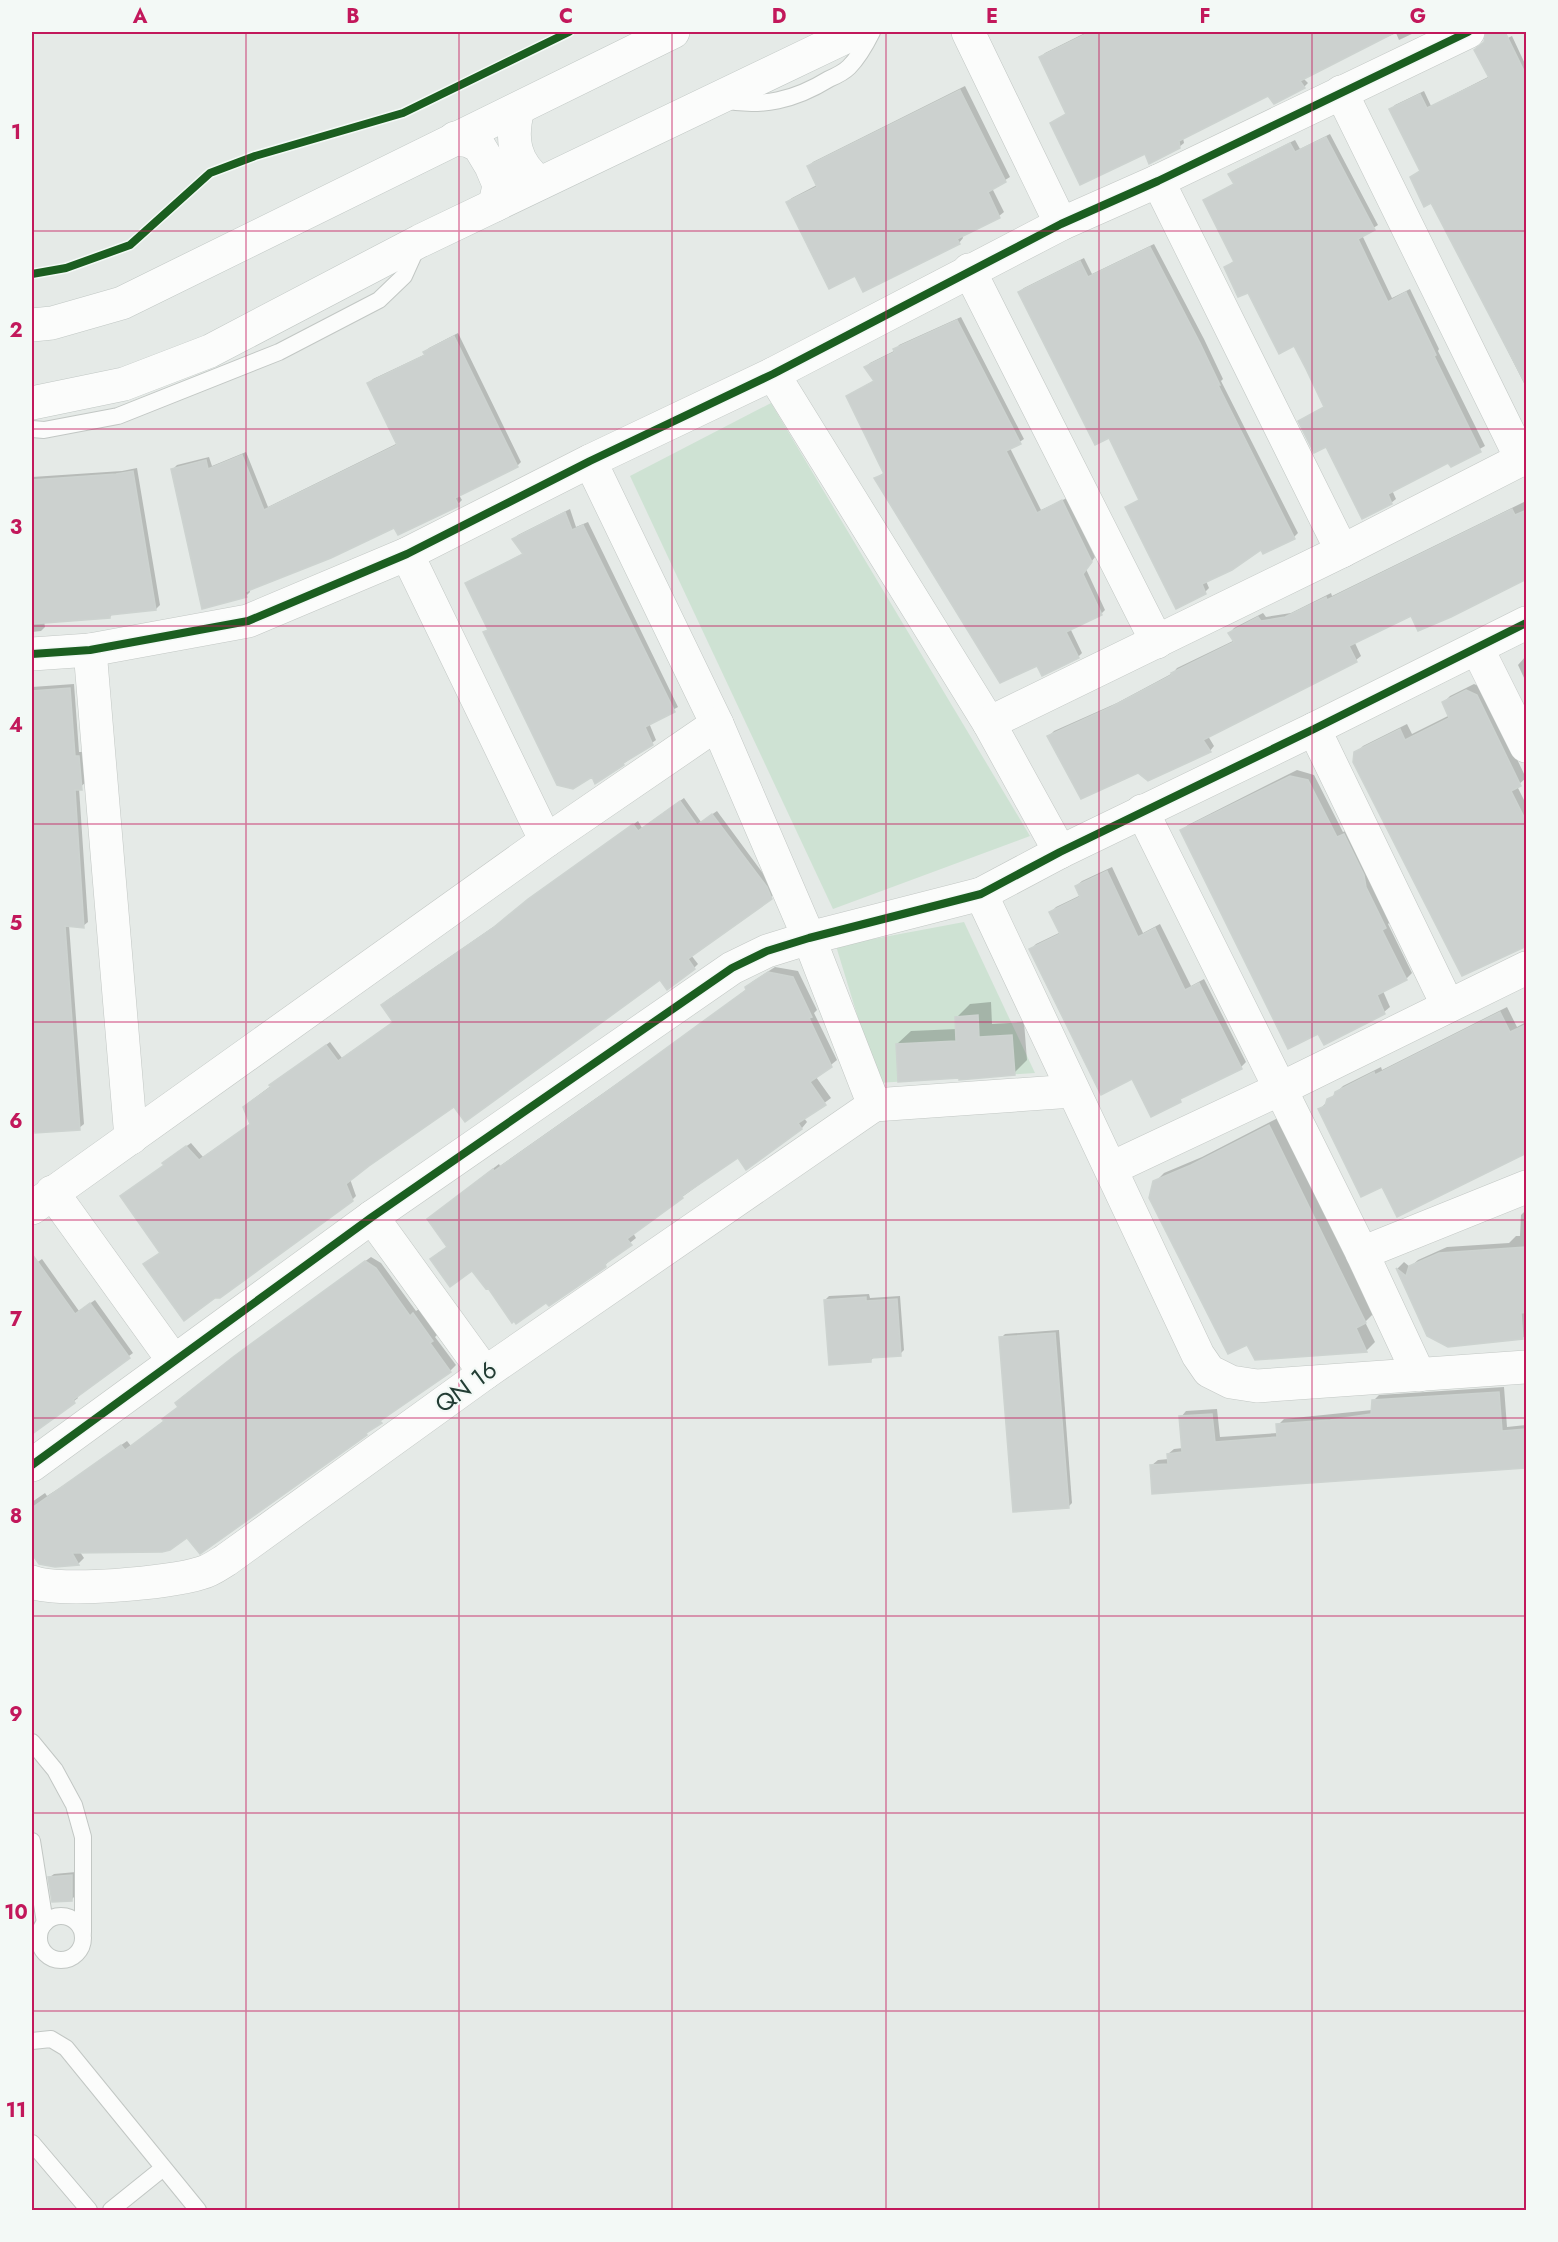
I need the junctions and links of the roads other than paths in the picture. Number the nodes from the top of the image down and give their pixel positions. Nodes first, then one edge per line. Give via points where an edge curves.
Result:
1 (673, 32) edge
2 (856, 32) edge
3 (872, 32) edge
4 (968, 32) edge
5 (1468, 32) edge
6 (1341, 92) junction
7 (715, 99) junction
8 (518, 109) junction
9 (454, 138) junction
10 (1158, 181) junction
11 (540, 183) junction
12 (495, 205) junction
13 (1061, 224) junction
14 (420, 241) junction
15 (969, 270) junction
16 (32, 325) edge
17 (773, 374) junction
18 (32, 403) edge
19 (32, 429) edge
20 (1524, 458) edge
21 (590, 461) junction
22 (1342, 551) junction
23 (407, 554) junction
24 (1527, 623) edge
25 (1157, 642) junction
26 (1477, 648) junction
27 (90, 651) junction
28 (32, 654) edge
29 (989, 723) junction
30 (717, 724) junction
31 (1314, 729) junction
32 (1527, 746) edge
33 (1142, 812) junction
34 (546, 841) junction
35 (1060, 852) junction
36 (981, 894) junction
37 (809, 938) junction
38 (1527, 968) edge
39 (1448, 1006) junction
40 (1280, 1089) junction
41 (1073, 1091) junction
42 (874, 1106) junction
43 (130, 1138) junction
44 (1112, 1168) junction
45 (1527, 1187) edge
46 (42, 1200) edge
47 (372, 1217) junction
48 (1362, 1253) junction
49 (173, 1360) junction
50 (1527, 1367) edge
51 (485, 1373) junction
52 (1419, 1375) junction
53 (32, 1465) edge
54 (32, 1582) edge
55 (32, 1742) edge
56 (32, 1841) edge
57 (45, 1923) junction
58 (83, 1932) junction
59 (36, 1941) edge
60 (32, 2041) edge
61 (32, 2143) edge
62 (162, 2169) junction
63 (89, 2211) edge
64 (111, 2211) edge
65 (198, 2211) edge

1 - 8 street
2 - 7 street
3 - 7 lane via 848,68 813,89 773,102 744,105
4 - 13 street
5 - 6 street
6 - 10 street
6 - 20 street
7 - 11 street
8 - 9 street
8 - 11 street via 513,127 519,159 528,174
9 - 12 street via 479,146 499,185
9 - 16 street via 122,303
10 - 13 street
10 - 22 street
11 - 12 street
12 - 14 street
13 - 15 street
14 - 18 street via 210,351 124,384
14 - 19 lane via 404,276 379,300 279,352 118,416
15 - 17 street
15 - 25 street
17 - 21 street
17 - 29 street
20 - 22 street
21 - 23 street
21 - 30 street
22 - 25 street
23 - 27 street via 248,621
23 - 34 street
24 - 26 street
25 - 29 street
26 - 31 street
26 - 32 street
27 - 28 street
27 - 43 street
29 - 35 street
30 - 34 street
30 - 37 street
31 - 33 street
31 - 39 street
33 - 35 street
33 - 40 street
34 - 43 street
35 - 36 street
36 - 37 street
36 - 41 street
37 - 42 street
37 - 47 street via 767,951 732,968
38 - 39 street
39 - 40 street
40 - 44 street
40 - 48 street
41 - 42 street
41 - 44 street
42 - 51 street, QN 16
43 - 46 street
44 - 52 street via 1198,1355 1209,1371 1231,1382 1257,1386
45 - 48 street
46 - 49 street
47 - 49 street
47 - 51 street
48 - 52 street
49 - 53 street
50 - 52 street
51 - 54 street, QN 16 via 226,1560 202,1573 97,1587 41,1586
55 - 58 lane via 55,1770 74,1805 84,1837
56 - 57 lane
57 - 58 lane via 53,1917 71,1918
57 - 59 lane
58 - 59 lane via 79,1952 62,1960 51,1958
60 - 62 lane via 51,2038 66,2048
61 - 63 lane
62 - 64 lane
62 - 65 lane

